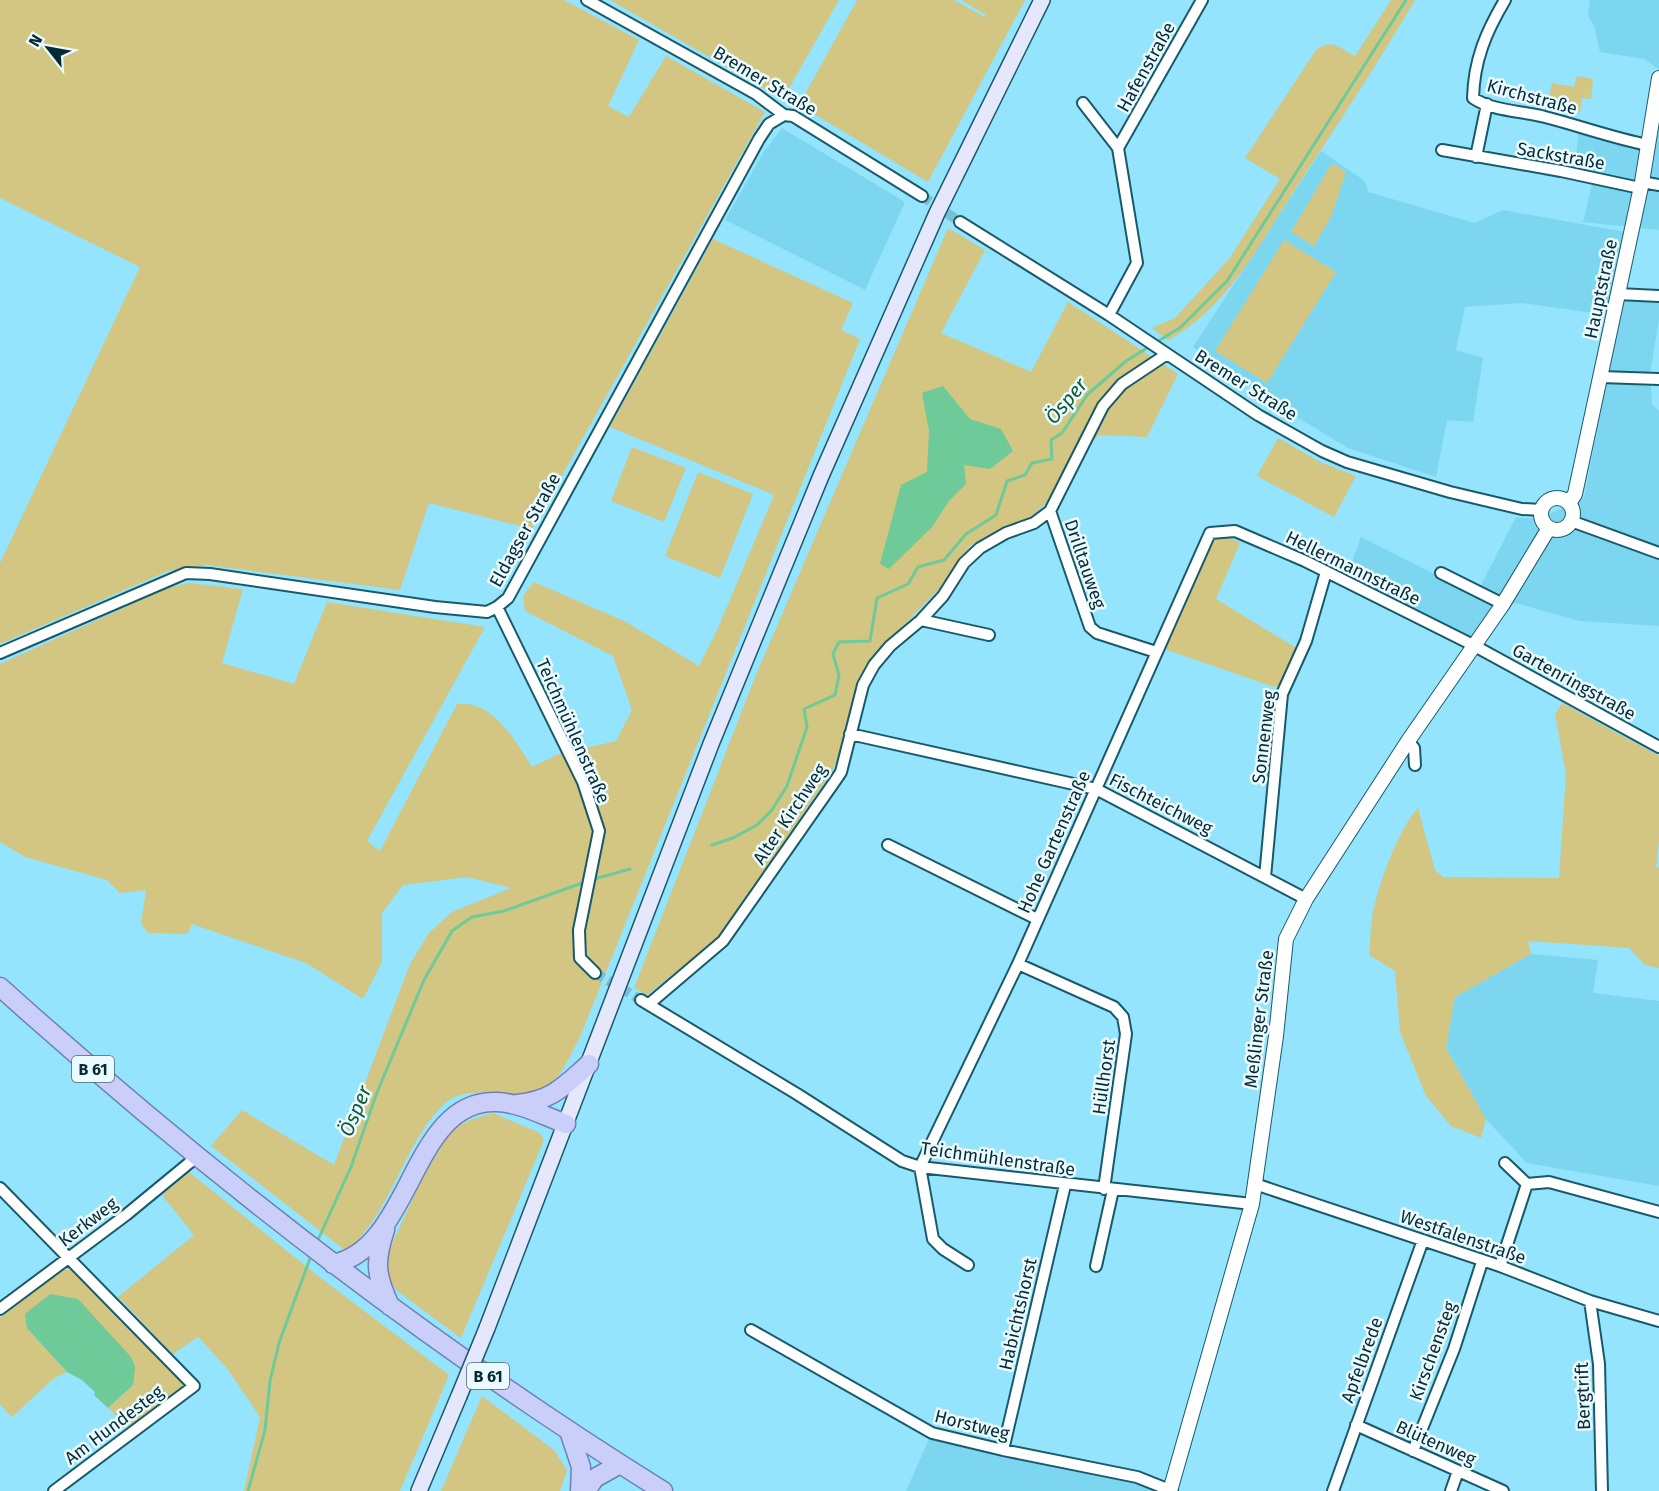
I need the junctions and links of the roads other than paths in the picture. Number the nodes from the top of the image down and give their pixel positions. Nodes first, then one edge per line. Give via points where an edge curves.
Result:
1 (587, 0) edge
2 (1042, 0) edge
3 (1202, 0) edge
4 (1505, 0) edge
5 (1659, 78) edge
6 (1083, 103) dead end
7 (1487, 104) junction
8 (784, 115) junction
9 (1653, 137) edge
10 (1118, 148) junction
11 (1442, 150) dead end
12 (1476, 157) junction
13 (1641, 185) junction
14 (1659, 185) edge
15 (922, 196) tunnel mouth
16 (960, 222) tunnel mouth
17 (1618, 294) junction
18 (1659, 296) edge
19 (1109, 315) junction
20 (1164, 352) junction
21 (1601, 377) junction
22 (1659, 379) edge
23 (1569, 503) junction
24 (1542, 510) junction
25 (1050, 511) junction
26 (1571, 521) junction
27 (1549, 528) junction
28 (1216, 531) joint
29 (1659, 553) edge
30 (1326, 572) junction
31 (1441, 573) dead end
32 (1503, 604) junction
33 (498, 608) junction
34 (921, 620) junction
35 (989, 634) dead end
36 (1473, 645) junction
37 (1156, 652) junction
38 (0, 653) edge
39 (850, 734) junction
40 (1408, 741) junction
41 (1659, 747) edge
42 (1415, 765) dead end
43 (1096, 789) junction
44 (888, 845) dead end
45 (1265, 876) junction
46 (1306, 899) junction
47 (1037, 919) junction
48 (1018, 964) junction
49 (594, 973) tunnel mouth
50 (0, 987) edge
51 (644, 1002) joint
52 (589, 1064) junction
53 (515, 1104) junction
54 (566, 1124) junction
55 (195, 1158) junction
56 (1505, 1162) dead end
57 (920, 1167) junction
58 (1527, 1184) junction
59 (1065, 1185) junction
60 (1256, 1185) junction
61 (0, 1188) edge
62 (1109, 1189) junction
63 (1252, 1204) junction
64 (1659, 1212) edge
65 (390, 1217) junction
66 (1423, 1240) junction
67 (68, 1257) junction
68 (330, 1262) junction
69 (1482, 1262) junction
70 (968, 1264) dead end
71 (1096, 1266) dead end
72 (1500, 1266) junction
73 (1590, 1301) junction
74 (390, 1306) junction
75 (0, 1309) edge
76 (1659, 1321) edge
77 (751, 1330) dead end
78 (1356, 1425) junction
79 (569, 1431) junction
80 (1003, 1450) junction
81 (1413, 1451) junction
82 (620, 1464) junction
83 (1458, 1471) junction
84 (54, 1491) edge
85 (419, 1491) edge
86 (580, 1491) edge
87 (586, 1491) edge
88 (663, 1491) edge
89 (1171, 1491) edge
90 (1333, 1491) edge
91 (1451, 1491) edge
92 (1503, 1491) edge
93 (1602, 1491) edge

1 - 8 street, Bremer Straße via 756,94
2 - 52 main road via 937,213 821,476 711,744
3 - 10 street, Hafenstraße
4 - 7 street, Kirchstraße via 1480,49 1474,73 1473,98
5 - 9 street, Hauptstraße
6 - 10 street, Hafenstraße
7 - 9 street, Kirchstraße via 1543,116 1607,137
7 - 12 street
8 - 15 street, Bremer Straße via 793,116
8 - 33 street, Eldagser Straße via 769,124 759,139 508,598
9 - 13 street, Hauptstraße
10 - 19 street, Hafenstraße via 1137,263
11 - 12 street, Sackstraße
12 - 13 street, Sackstraße
13 - 14 street, Sackstraße
13 - 17 street, Hauptstraße
16 - 19 street, Bremer Straße
17 - 18 street
17 - 21 street, Hauptstraße
19 - 20 street, Bremer Straße
20 - 24 street, Bremer Straße via 1258,415 1347,462 1450,492
20 - 25 street via 1122,384 1103,406
21 - 22 street
21 - 23 street, Hauptstraße via 1575,495
23 - 24 street via 1556,498
23 - 26 street
24 - 27 street via 1541,517
25 - 34 street, Alter Kirchweg via 1034,523 980,548
25 - 37 street, Drilltauweg via 1090,627 1097,633
26 - 27 street via 1560,530
26 - 29 street
27 - 32 street
28 - 30 street, Hellermannstraße via 1235,531
28 - 37 street, Hohe Gartenstraße via 1210,533
30 - 36 street, Hellermannstraße
30 - 45 street, Sonnenweg via 1306,641 1282,694
31 - 32 street
32 - 36 street, Meßlinger Straße
33 - 38 street, Eldagser Straße via 487,612 435,607 186,573
33 - 49 street, Teichmühlenstraße via 582,782 599,831 579,930 580,958
34 - 35 street
34 - 39 street, Alter Kirchweg via 874,665 863,685
36 - 40 street, Meßlinger Straße
36 - 41 street, Gartenringstraße
37 - 43 street, Hohe Gartenstraße
39 - 43 street, Fischteichweg
39 - 51 street, Alter Kirchweg via 835,782 723,941
40 - 42 street via 1414,748
40 - 46 street, Meßlinger Straße
43 - 45 street, Fischteichweg
43 - 47 street, Hohe Gartenstraße
44 - 47 street
45 - 46 street, Fischteichweg
46 - 60 street, Meßlinger Straße via 1286,939
47 - 48 street, Hohe Gartenstraße
48 - 57 street, Hohe Gartenstraße
48 - 62 street, Hüllhorst via 1114,1007 1125,1022
50 - 55 main road, B 61
51 - 57 street, Teichmühlenstraße via 902,1161
52 - 53 main road via 540,1102
52 - 54 main road
53 - 54 main road
53 - 65 main road via 484,1102 448,1120
54 - 85 main road, bridge
55 - 67 street, Kerkweg
55 - 68 main road, B 61
56 - 58 street
57 - 59 street, Teichmühlenstraße
57 - 70 street via 933,1239
58 - 64 street via 1549,1182
58 - 72 street
59 - 62 street, Teichmühlenstraße
59 - 80 street, Habichtshorst
60 - 63 street, Meßlinger Straße
60 - 66 street, Westfalenstraße
61 - 67 street
62 - 63 street, Teichmühlenstraße
62 - 71 street, Hüllhorst
63 - 89 street, Meßlinger Straße
65 - 68 main road via 358,1255 348,1261
65 - 74 main road via 378,1251 376,1272
66 - 69 street, Westfalenstraße
66 - 78 street, Apfelbrede
67 - 75 street, Kerkweg
67 - 84 street, Am Hundesteg via 194,1386
68 - 74 main road, B 61
69 - 72 street, Westfalenstraße
69 - 81 street, Kirschensteg via 1454,1349
72 - 73 street, Westfalenstraße
73 - 76 street, Westfalenstraße
73 - 93 street, Bergtrift via 1599,1364
74 - 79 main road, B 61
77 - 80 street, Horstweg via 918,1427
78 - 81 street, Blütenweg
78 - 90 street, Apfelbrede
79 - 82 main road, B 61
79 - 86 main road via 581,1467
80 - 89 street, Horstweg via 1137,1477
81 - 83 street, Blütenweg
82 - 87 main road via 595,1478
82 - 88 main road, B 61
83 - 91 street
83 - 92 street, Blütenweg

